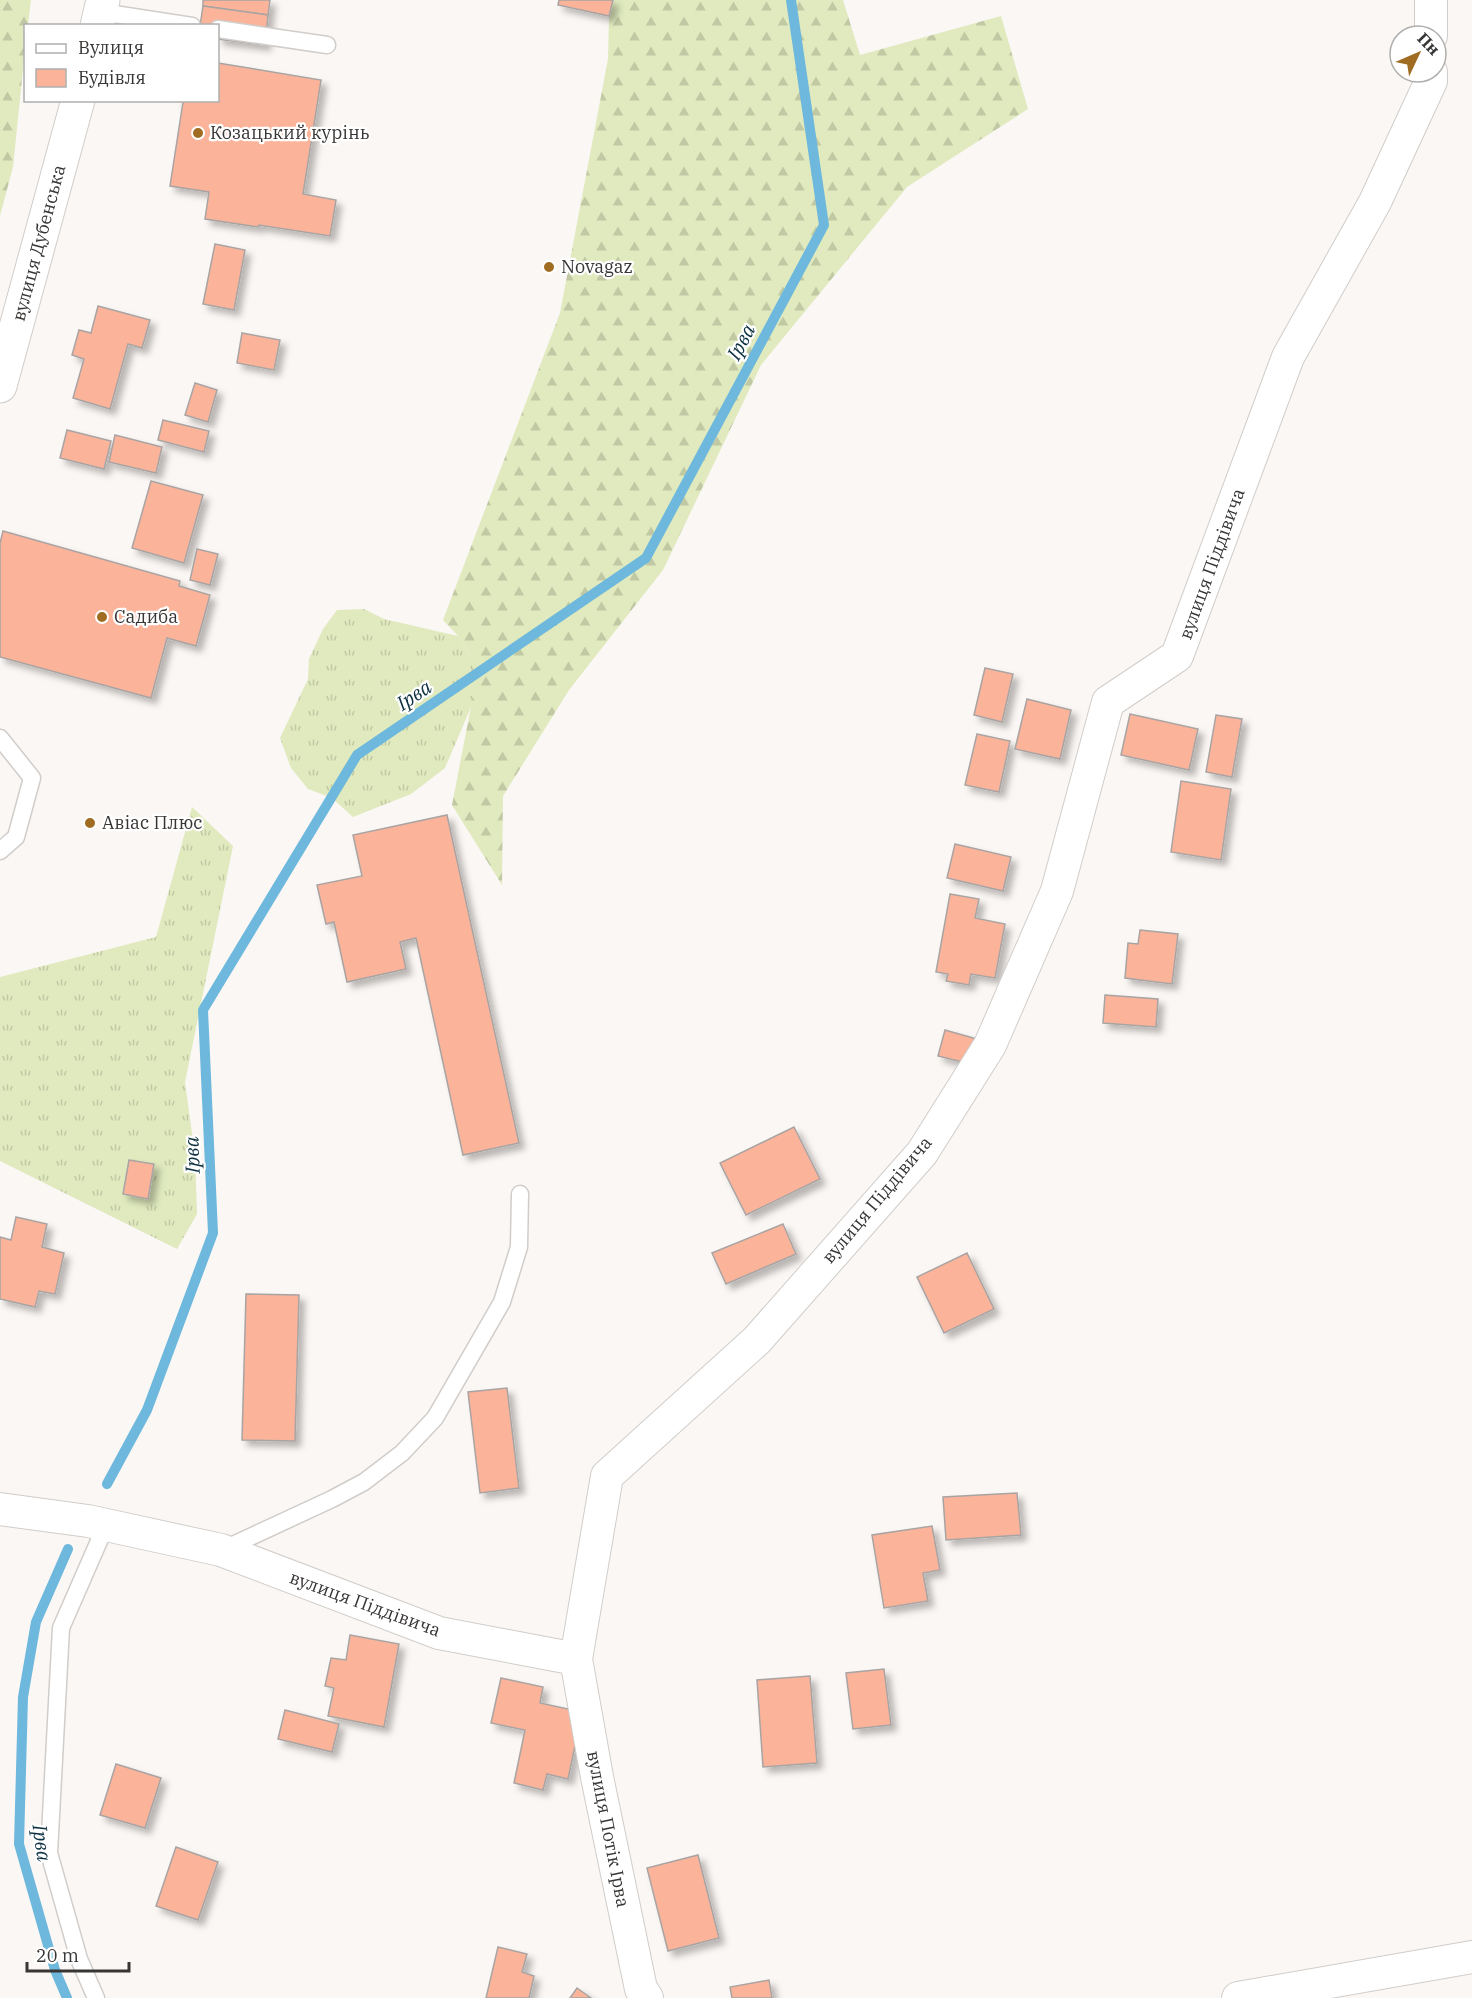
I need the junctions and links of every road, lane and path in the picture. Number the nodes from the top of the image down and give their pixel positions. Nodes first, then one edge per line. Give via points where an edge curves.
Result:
1 (1431, 0) edge
2 (100, 12) edge
3 (179, 24) edge
4 (1431, 24) edge
5 (219, 29) edge
6 (327, 45) dead end
7 (1430, 84) edge
8 (77, 102) edge
9 (0, 386) edge
10 (0, 738) edge
11 (0, 851) edge
12 (520, 1194) dead end
13 (0, 1509) edge
14 (106, 1525) junction
15 (221, 1550) junction
16 (576, 1659) junction
17 (1472, 1957) edge
18 (96, 1998) edge
19 (647, 1998) edge
20 (1238, 1998) edge

1 - 4 street
2 - 3 lane
5 - 6 lane
7 - 16 street, вулиця Піддівича via 1375,202 1288,357 1177,656 1108,702 1057,891 990,1045 922,1153 757,1340 607,1476
8 - 9 main road, вулиця Дубенська
10 - 11 lane via 32,778 16,837
12 - 15 lane via 519,1247 502,1302 435,1418 402,1453 363,1482
13 - 14 street, вулиця Піддівича
14 - 15 street, вулиця Піддівича
14 - 18 lane via 61,1628 49,1853 79,1959
15 - 16 street, вулиця Піддівича via 439,1633
16 - 19 street, вулиця Потік Ірва via 638,1978
17 - 20 street

